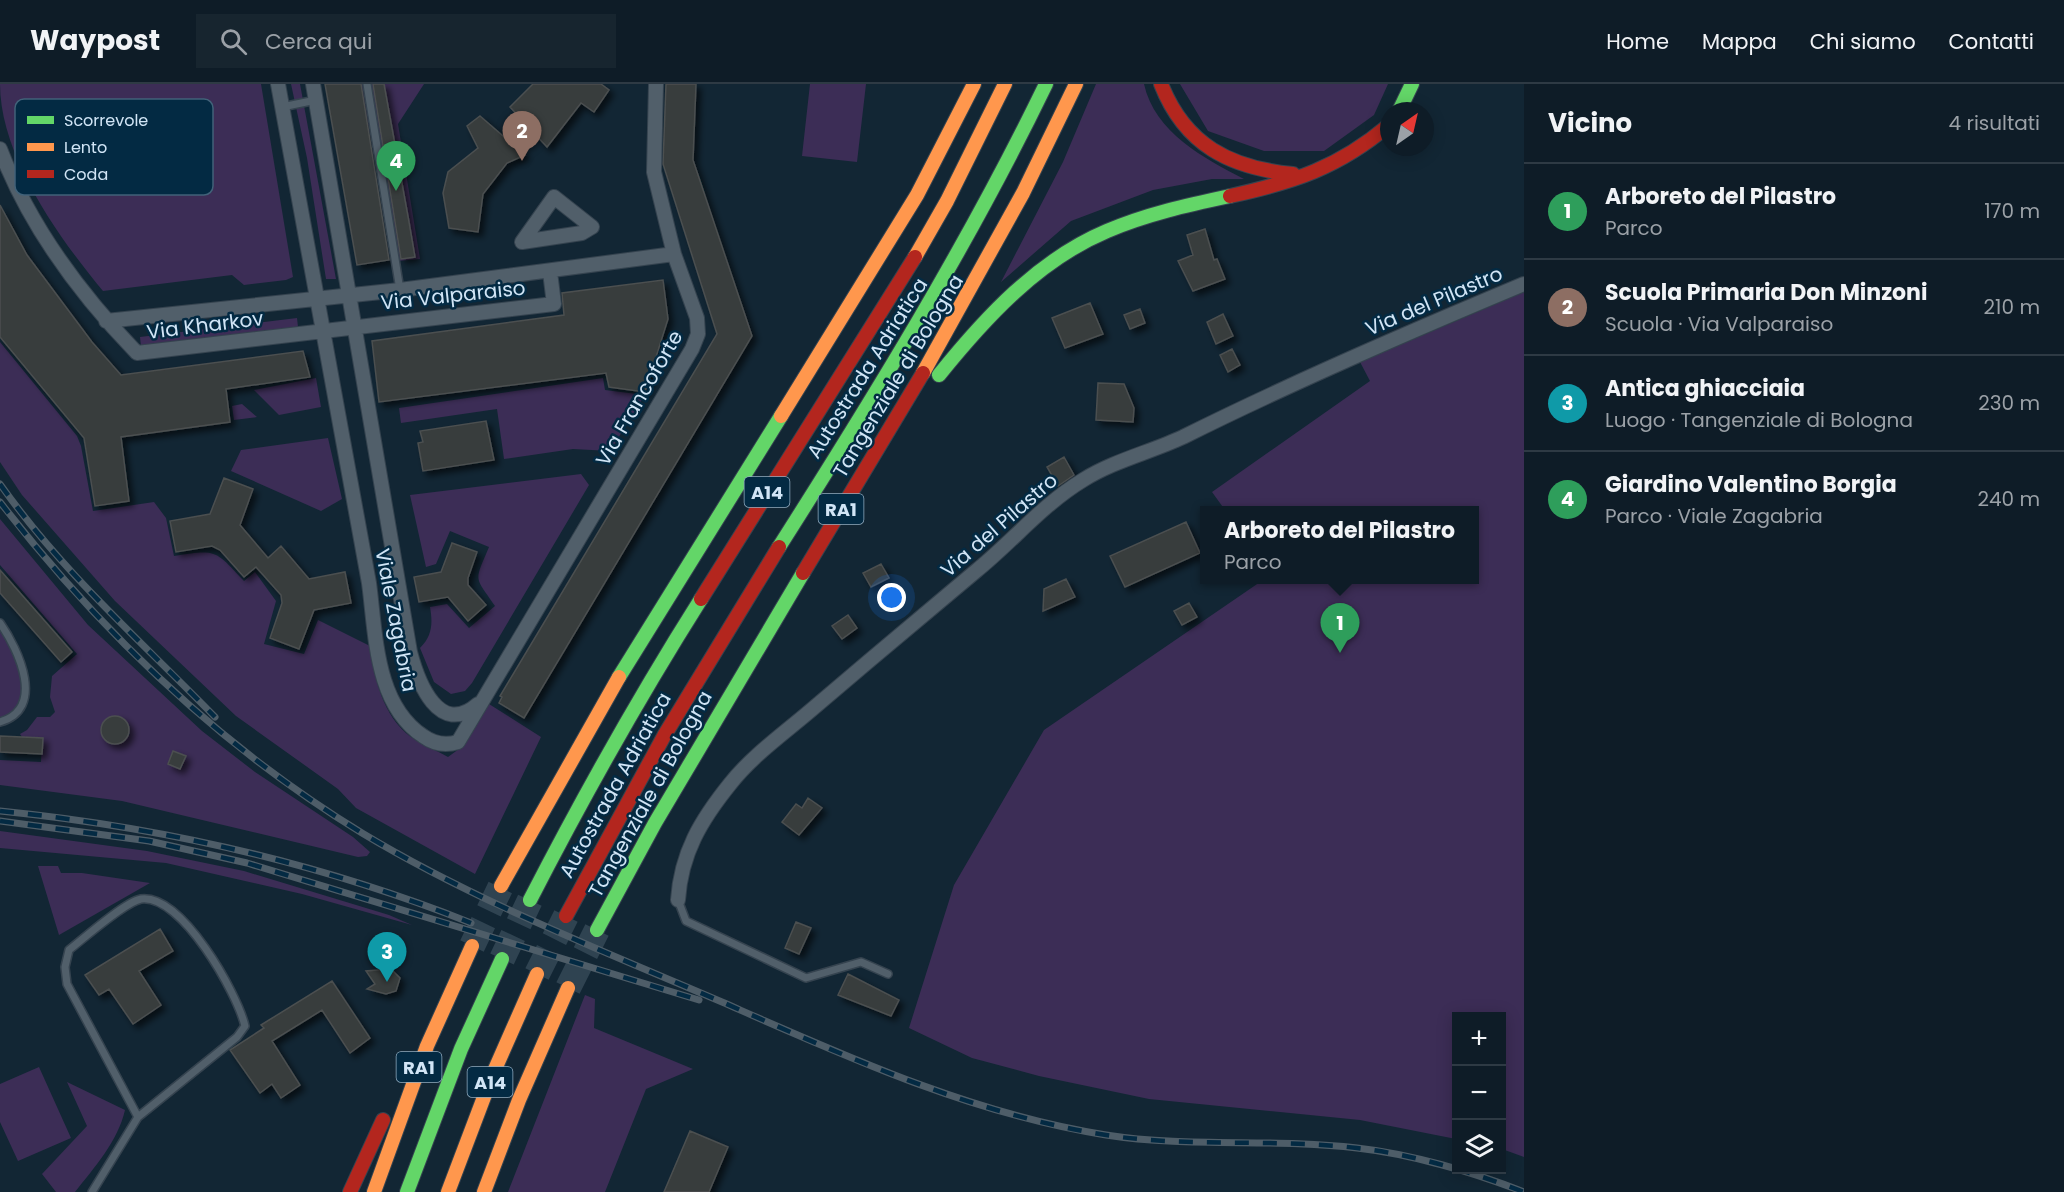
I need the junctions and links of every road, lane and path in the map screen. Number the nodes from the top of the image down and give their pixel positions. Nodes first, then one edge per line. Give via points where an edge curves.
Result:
1 (278, 84) edge
2 (313, 84) edge
3 (367, 84) edge
4 (656, 84) edge
5 (974, 84) edge
6 (1005, 84) edge
7 (1046, 84) edge
8 (1076, 84) edge
9 (1161, 84) edge
10 (1412, 84) edge
11 (316, 100) junction
12 (1403, 102) edge
13 (282, 107) junction
14 (1380, 135) edge
15 (0, 149) edge
16 (1305, 174) junction
17 (15, 180) edge
18 (22, 195) edge
19 (554, 197) joint
20 (674, 254) junction
21 (550, 272) junction
22 (1524, 284) edge
23 (400, 290) junction
24 (350, 295) junction
25 (317, 298) junction
26 (106, 321) junction
27 (355, 326) junction
28 (323, 331) junction
29 (853, 488) junction
30 (0, 623) edge
31 (482, 701) junction
32 (0, 722) edge
33 (501, 886) tunnel mouth
34 (531, 900) tunnel mouth
35 (678, 900) joint
36 (566, 916) tunnel mouth
37 (597, 930) tunnel mouth
38 (502, 959) tunnel mouth
39 (537, 974) tunnel mouth
40 (888, 974) dead end
41 (568, 988) tunnel mouth
42 (138, 1117) junction
43 (92, 1192) edge
44 (350, 1192) edge
45 (374, 1192) edge
46 (407, 1192) edge
47 (448, 1192) edge
48 (486, 1192) edge

1 - 13 street, Viale Zagabria
2 - 11 street, Viale Zagabria
3 - 23 lane
4 - 20 street, Via Francoforte via 654,172
5 - 33 highway via 928,176 625,664
6 - 34 highway, Autostrada Adriatica / A14 via 904,277 649,681
7 - 36 highway, Autostrada Adriatica / A14 via 981,214 924,314 683,703
8 - 29 highway, Tangenziale di Bologna / RA1 via 1000,240
9 - 16 highway via 1176,115 1207,146 1250,168
10 - 12 highway
11 - 13 lane
11 - 24 street, Viale Zagabria
13 - 25 street, Viale Zagabria
14 - 16 highway via 1353,156
15 - 17 street, Via Kharkov
16 - 29 highway via 1134,220 1054,260 1014,291 965,342
18 - 26 street, Via Kharkov via 34,220
19 - 19 street via 542,215 522,242 582,233 592,227
20 - 21 street, Via Valparaiso
20 - 31 street, Via Francoforte via 699,334
21 - 23 street, Via Valparaiso
21 - 27 street, Via Valparaiso via 554,304
22 - 35 street, Via del Pilastro via 1084,479 1036,513 988,561 792,726 732,782 704,818 688,849 680,873
23 - 24 street, Via Valparaiso
24 - 25 street, Via Valparaiso
24 - 27 street, Viale Zagabria
25 - 26 street, Via Kharkov
25 - 28 street, Viale Zagabria
26 - 28 street, Via Kharkov via 137,353
27 - 28 street, Via Valparaiso
27 - 31 street, Viale Zagabria via 417,679 428,698 446,714 459,715
28 - 31 street, Viale Zagabria via 389,697 414,731 445,746 458,742
29 - 37 highway, Tangenziale di Bologna / RA1 via 710,724
30 - 32 lane via 19,660 26,693 17,713
35 - 40 lane via 686,921 806,978 861,962
38 - 46 highway, A14 via 460,1049
39 - 47 highway, A14 via 492,1076
41 - 48 highway
42 - 42 lane via 237,1037 245,1026 240,1007 222,975 179,916 158,901 140,899 69,950 66,967 66,984
42 - 43 lane
44 - 45 highway, RA1 via 422,1036 469,951 427,1046

